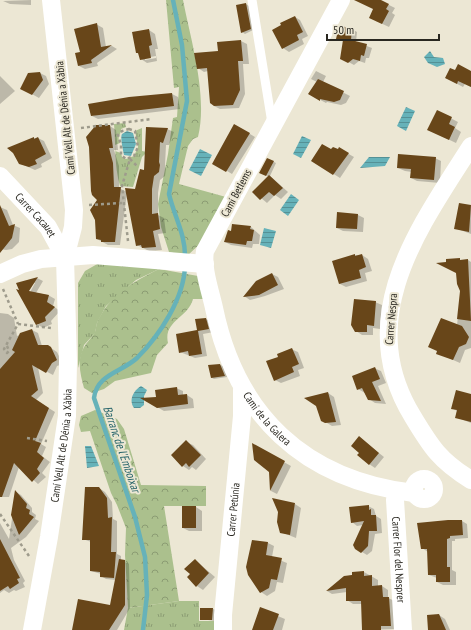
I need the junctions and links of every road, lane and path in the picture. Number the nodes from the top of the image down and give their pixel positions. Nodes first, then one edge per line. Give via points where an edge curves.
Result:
1 (51, 0) edge
2 (252, 0) edge
3 (341, 0) edge
4 (152, 118) dead end
5 (125, 123) junction
6 (272, 124) junction
7 (66, 129) junction
8 (127, 130) junction
9 (471, 146) edge
10 (130, 159) junction
11 (138, 167) dead end
12 (0, 176) edge
13 (122, 203) junction
14 (74, 206) junction
15 (65, 258) junction
16 (128, 258) junction
17 (205, 264) junction
18 (0, 274) edge
19 (0, 283) edge
20 (18, 324) junction
21 (67, 329) junction
22 (7, 346) dead end
23 (242, 389) junction
24 (452, 469) junction
25 (471, 480) edge
26 (406, 492) junction
27 (0, 514) edge
28 (42, 571) junction
29 (32, 630) edge
30 (223, 630) edge
31 (403, 630) edge

1 - 7 street, Camí Vell Alt de Dénia a Xàbia
2 - 6 lane
3 - 6 street, Camí Betlems
4 - 5 path
5 - 7 path
5 - 8 path
6 - 17 street, Camí Betlems via 205,251
7 - 14 street, Camí Vell Alt de Dénia a Xàbia
8 - 10 path via 135,131 138,140 136,154
8 - 10 path via 119,132 118,140 122,157
9 - 24 street, Carrer Nespra via 429,211 401,268 392,296 388,336 391,368 406,406 436,454
10 - 11 path
10 - 13 path via 122,186
12 - 15 street, Carrer Cacauet via 48,227
13 - 14 path
13 - 16 path
14 - 15 street, Camí Vell Alt de Dénia a Xàbia via 73,227
15 - 16 street via 106,255
15 - 18 street via 28,262
15 - 21 street, Camí Vell Alt de Dénia a Xàbia
16 - 17 street
17 - 23 street, Camí de la Galera via 221,340
19 - 20 path
20 - 21 path
20 - 22 path
21 - 28 street, Camí Vell Alt de Dénia a Xàbia via 67,416
23 - 26 street, Camí de la Galera via 270,425 290,444 321,465 353,478
23 - 30 street, Carrer Petúnia via 242,416 222,615
24 - 25 street
24 - 26 street, Camí de la Galera via 432,484 433,492 427,499
26 - 31 street, Carrer Flor del Nesprer via 395,500
27 - 28 path
28 - 29 street, Camí Vell Alt de Dénia a Xàbia

